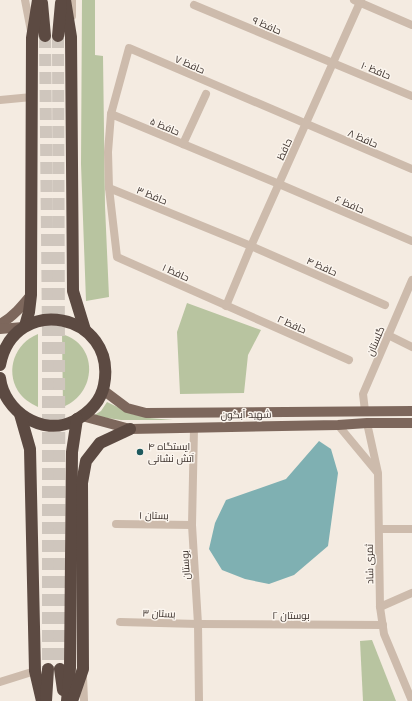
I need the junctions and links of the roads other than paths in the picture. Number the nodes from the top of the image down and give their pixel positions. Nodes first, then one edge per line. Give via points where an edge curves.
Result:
1 (25, 0) edge
2 (38, 0) edge
3 (42, 0) edge
4 (61, 0) edge
5 (65, 0) edge
6 (72, 0) edge
7 (358, 1) edge
8 (194, 5) dead end
9 (412, 25) edge
10 (45, 36) tunnel mouth
11 (58, 36) tunnel mouth
12 (71, 37) junction
13 (32, 38) junction
14 (333, 63) junction
15 (206, 94) dead end
16 (412, 96) edge
17 (32, 97) junction
18 (0, 100) edge
19 (111, 114) junction
20 (306, 125) junction
21 (183, 144) junction
22 (412, 169) edge
23 (279, 184) junction
24 (109, 188) junction
25 (412, 242) edge
26 (251, 246) junction
27 (412, 280) edge
28 (31, 295) junction
29 (385, 305) dead end
30 (226, 306) junction
31 (0, 324) edge
32 (24, 327) junction
33 (0, 329) edge
34 (85, 330) junction
35 (388, 335) junction
36 (412, 347) edge
37 (350, 360) dead end
38 (0, 365) edge
39 (0, 378) edge
40 (103, 390) junction
41 (365, 410) junction
42 (412, 411) edge
43 (262, 412) junction
44 (20, 414) junction
45 (80, 418) junction
46 (367, 423) junction
47 (412, 423) edge
48 (338, 424) junction
49 (263, 426) junction
50 (194, 428) junction
51 (130, 429) junction
52 (378, 473) junction
53 (116, 524) dead end
54 (192, 525) junction
55 (379, 529) junction
56 (412, 529) edge
57 (412, 593) edge
58 (380, 607) junction
59 (120, 622) dead end
60 (198, 624) junction
61 (383, 625) junction
62 (48, 669) tunnel mouth
63 (60, 669) tunnel mouth
64 (83, 669) junction
65 (35, 671) junction
66 (0, 682) edge
67 (411, 696) edge
68 (42, 701) edge
69 (46, 701) edge
70 (64, 701) edge
71 (67, 701) edge
72 (72, 701) edge
73 (84, 701) edge
74 (199, 701) edge

1 - 13 street
2 - 13 highway
3 - 10 highway
4 - 11 highway
5 - 12 highway
6 - 12 street
7 - 9 street
7 - 14 street, حافظ
8 - 14 street, حافظ ۹
12 - 34 highway via 73,291
13 - 17 highway
14 - 16 street, حافظ ۱۰
14 - 20 street, حافظ
15 - 21 street
17 - 18 street
17 - 28 highway
19 - 20 street, حافظ ۷ via 129,48
19 - 21 street, حافظ ۵
19 - 24 street
20 - 22 street, حافظ ۸
20 - 23 street, حافظ
21 - 23 street, حافظ ۵
23 - 25 street, حافظ ۶
23 - 26 street, حافظ
24 - 26 street, حافظ ۳
24 - 30 street, حافظ ۱ via 117,257
26 - 29 street, حافظ ۴
26 - 30 street, حافظ
27 - 35 street, گلستان
28 - 31 main road via 16,312
28 - 32 highway
30 - 37 street, حافظ ۲
32 - 33 main road
32 - 34 highway via 43,319 54,319 65,320
32 - 38 highway via 10,339 2,353
34 - 40 highway via 97,342 104,358 106,374
35 - 36 street
35 - 41 street, گلستان via 363,394
39 - 44 highway via 8,402
40 - 43 main road, شهید آبگون via 127,408 146,413
40 - 45 highway via 95,405
41 - 42 main road, شهید آبگون
41 - 43 main road, شهید آبگون
43 - 49 main road
44 - 45 highway via 40,424 51,425
44 - 65 highway via 30,449
45 - 51 main road, شهید آبگون
45 - 71 highway via 72,452 70,668
46 - 47 main road, شهید آبگون
46 - 48 main road, شهید آبگون
46 - 52 street, ثمری شاد
48 - 49 main road, شهید آبگون
48 - 52 street
49 - 50 main road, شهید آبگون
50 - 51 main road, شهید آبگون
50 - 54 street, بوستان
51 - 64 highway via 100,443 86,461 82,483
52 - 55 street, ثمری شاد
53 - 54 street, بستان ۱
54 - 60 street, بوستان
55 - 56 street
55 - 58 street, ثمری شاد
57 - 58 street
58 - 61 street, ثمری شاد
59 - 60 street, بستان ۳
60 - 61 street, بوستان ۲
60 - 74 street, بوستان
61 - 67 street, ثمری شاد via 384,634
62 - 69 highway
63 - 70 highway
64 - 72 highway
64 - 73 street
65 - 66 street
65 - 68 highway

